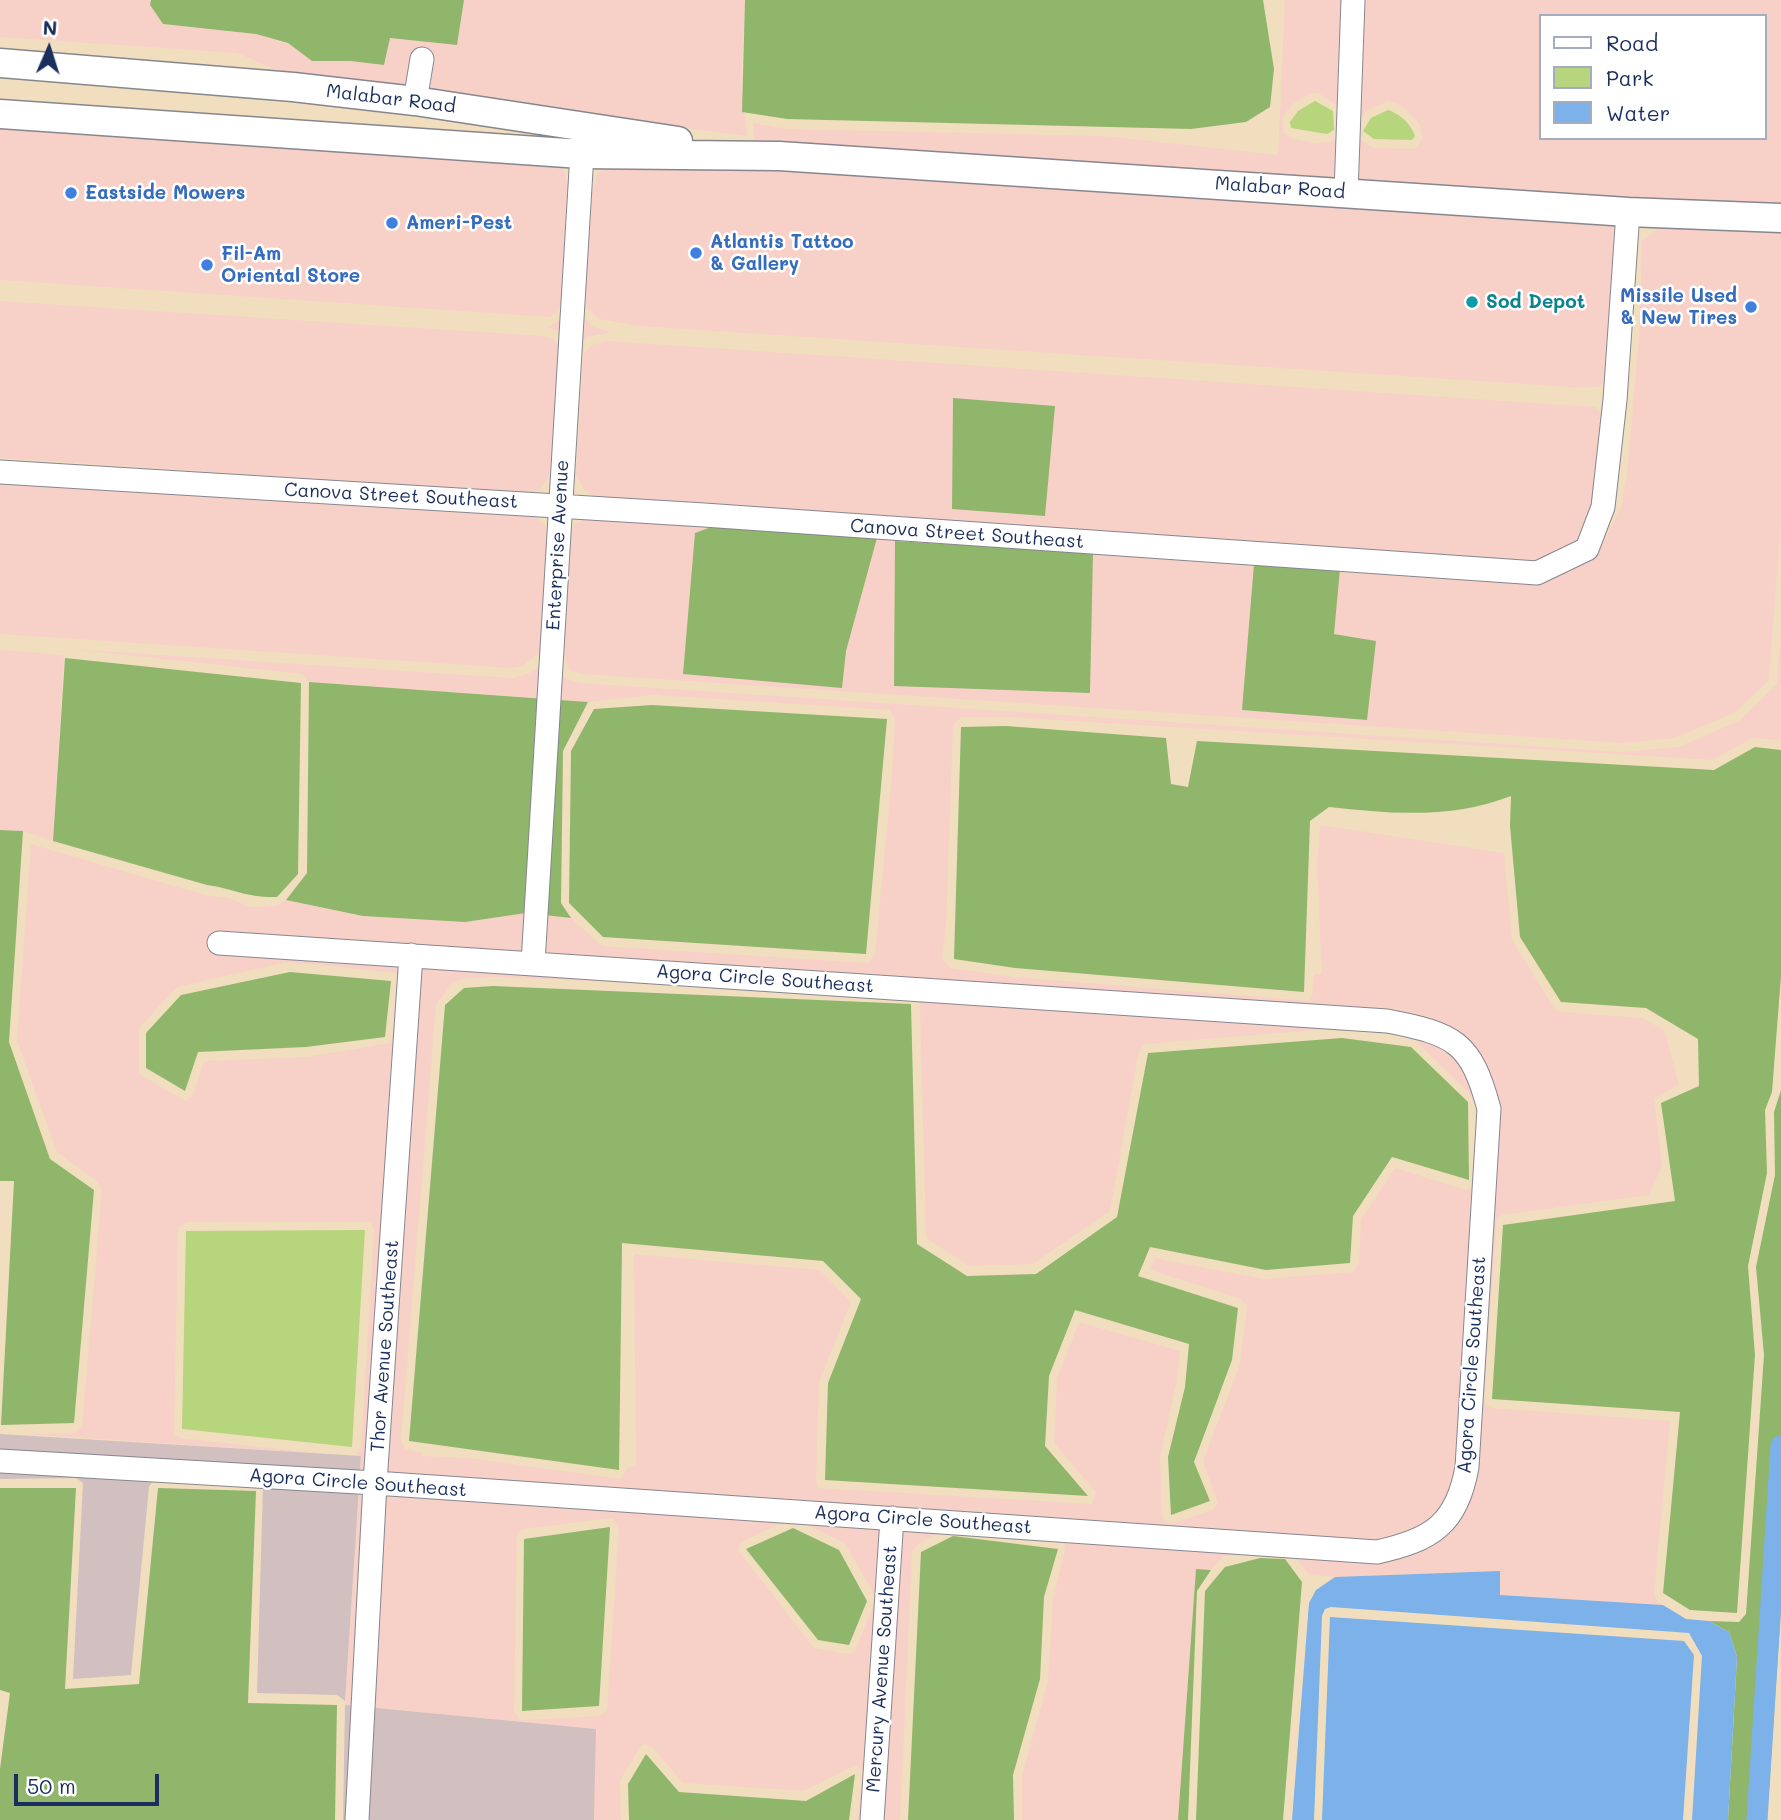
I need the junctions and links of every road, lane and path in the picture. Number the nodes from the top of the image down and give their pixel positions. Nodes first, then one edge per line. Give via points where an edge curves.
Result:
1 (1353, 0) edge
2 (422, 59) dead end
3 (0, 63) edge
4 (415, 101) junction
5 (0, 114) edge
6 (253, 130) junction
7 (582, 140) junction
8 (1346, 193) junction
9 (1628, 212) junction
10 (1781, 218) edge
11 (0, 472) edge
12 (559, 506) junction
13 (219, 943) dead end
14 (411, 955) junction
15 (533, 964) junction
16 (0, 1461) edge
17 (375, 1483) junction
18 (892, 1518) junction
19 (357, 1820) edge
20 (872, 1820) edge

1 - 8 street
2 - 4 street
3 - 4 main road, Malabar Road
4 - 6 main road via 404,125 394,130 279,124
4 - 7 main road, Malabar Road
5 - 6 main road, Malabar Road
6 - 7 main road, Malabar Road
7 - 8 main road, Malabar Road
7 - 12 street, Enterprise Avenue
8 - 9 main road, Malabar Road
9 - 10 main road, Malabar Road
9 - 12 street, Canova Street Southeast via 1603,507 1587,549 1537,573
11 - 12 street, Canova Street Southeast
12 - 15 street, Enterprise Avenue
13 - 14 street, Agora Circle Southeast
14 - 15 street, Agora Circle Southeast
14 - 17 street, Thor Avenue Southeast
15 - 18 street, Agora Circle Southeast via 1387,1021 1428,1029 1458,1044 1479,1071 1489,1109 1467,1466 1462,1495 1446,1521 1413,1544 1377,1552
16 - 17 street, Agora Circle Southeast
17 - 18 street, Agora Circle Southeast
17 - 19 street, Thor Avenue Southeast
18 - 20 street, Mercury Avenue Southeast

